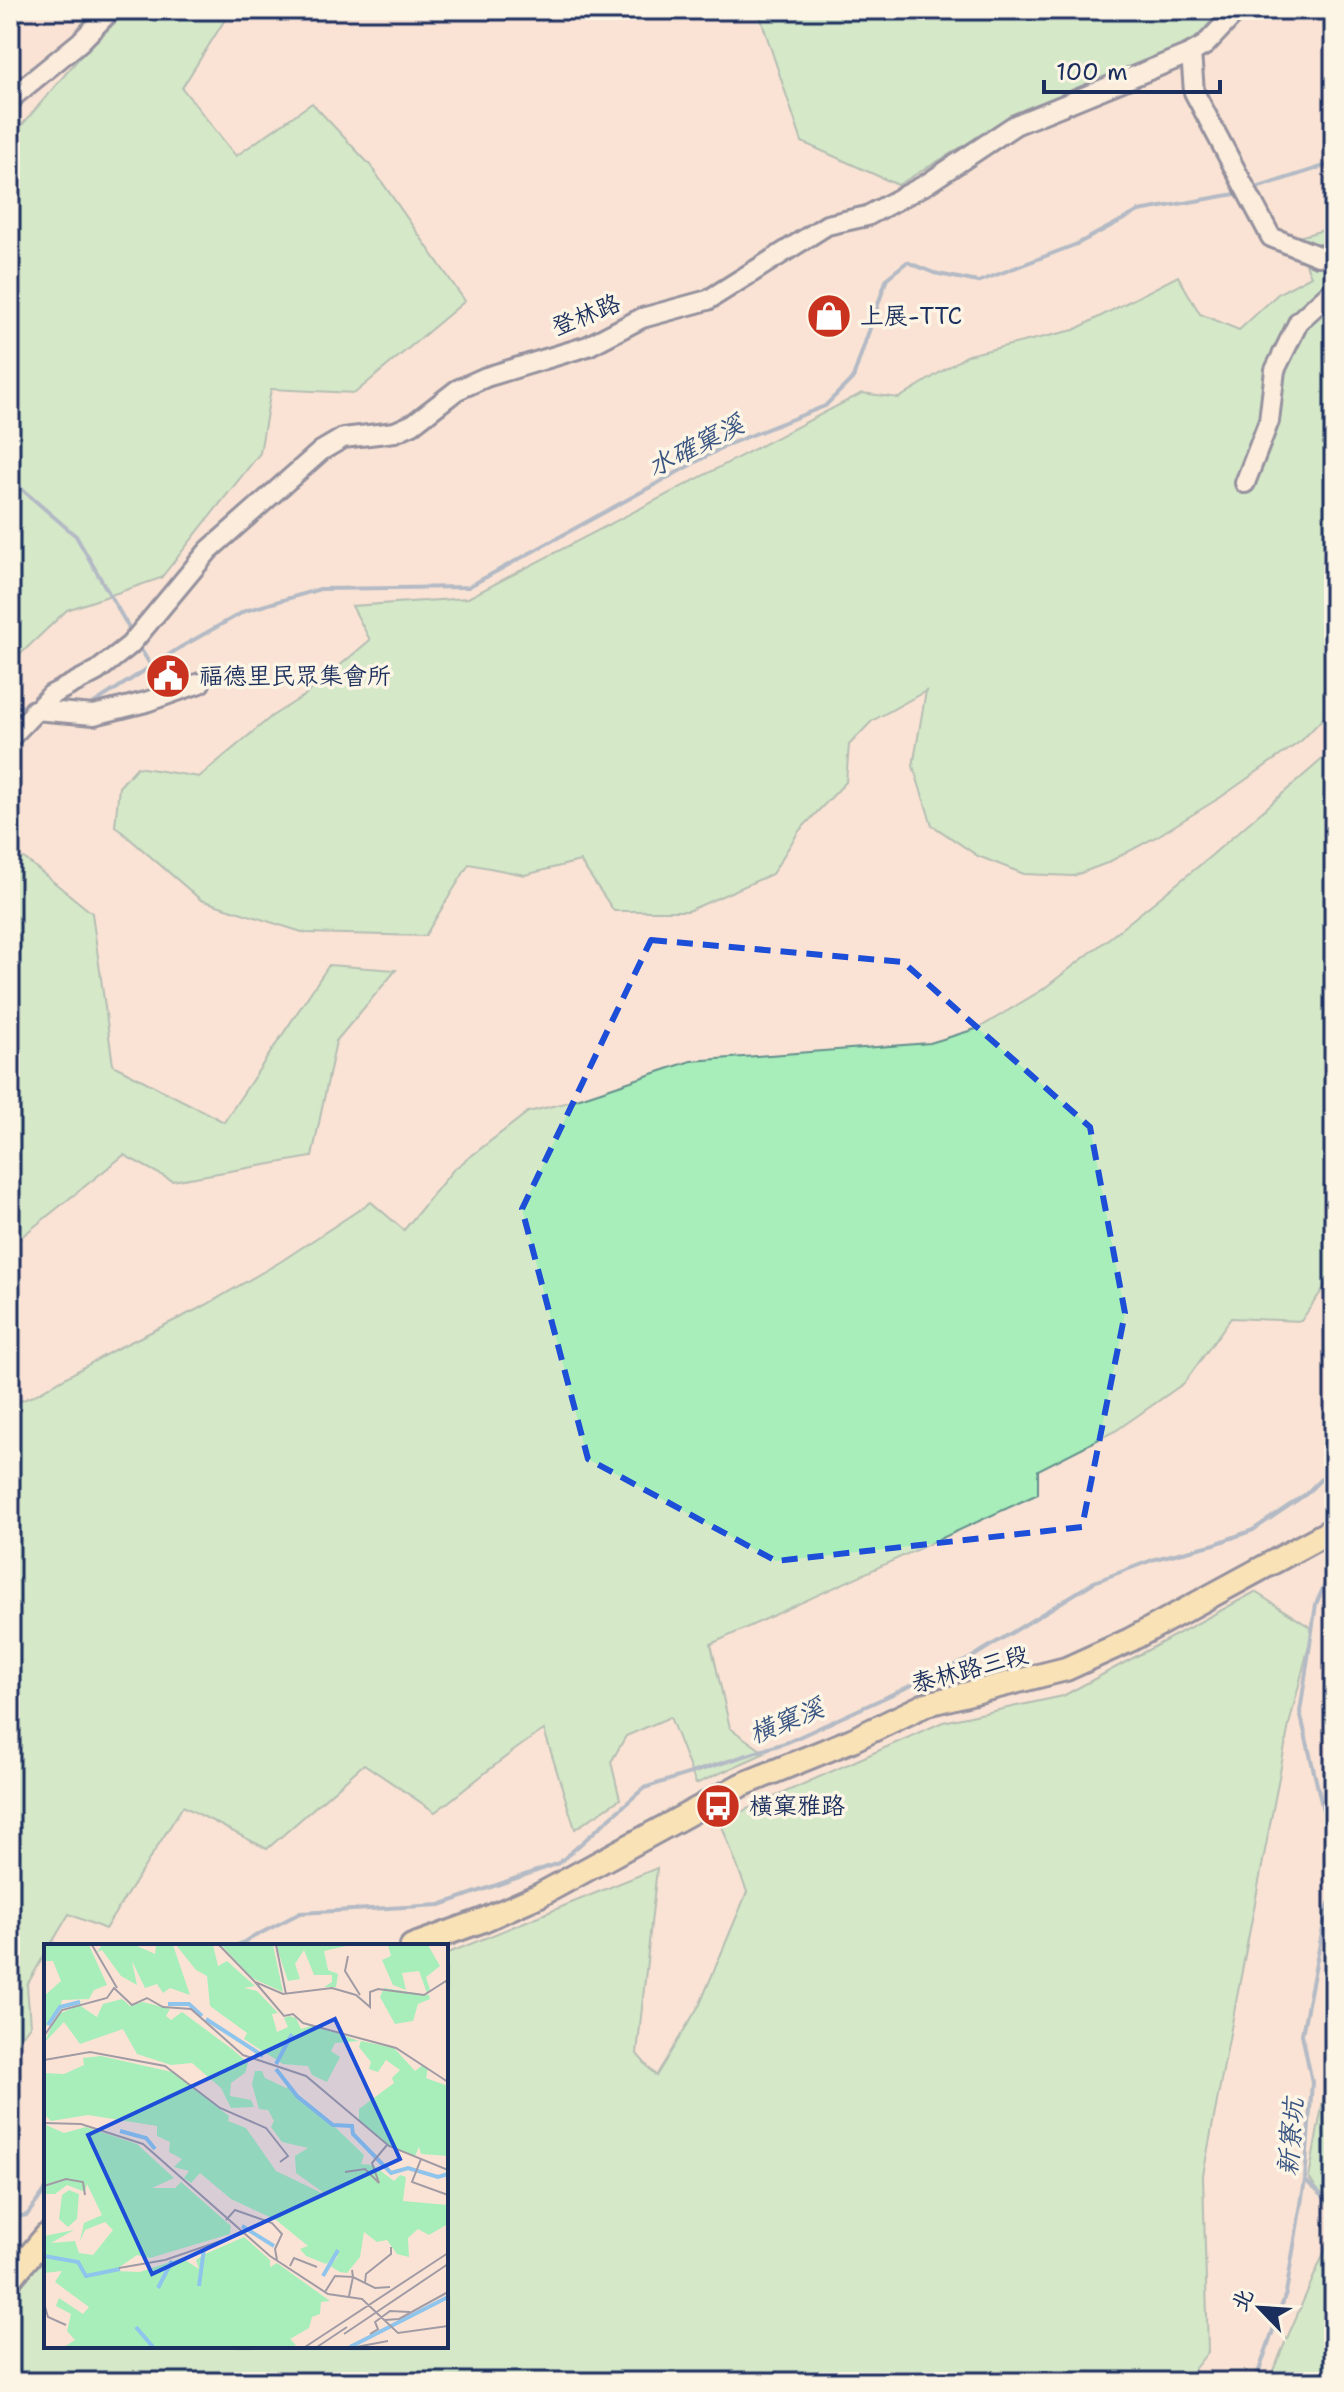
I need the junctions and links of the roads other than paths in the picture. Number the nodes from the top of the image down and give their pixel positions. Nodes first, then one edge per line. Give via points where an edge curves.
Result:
1 (111, 10) edge
2 (1238, 10) edge
3 (1191, 53) junction
4 (10, 102) edge
5 (1334, 254) edge
6 (1334, 289) edge
7 (1245, 483) dead end
8 (200, 683) dead end
9 (39, 706) junction
10 (10, 738) edge
11 (1328, 1532) edge
12 (418, 1944) edge
13 (44, 2238) edge
14 (10, 2279) edge

1 - 4 street
2 - 3 street, 登林路
3 - 5 street via 1194,92 1271,237 1318,256
3 - 9 street, 登林路 via 1015,125 925,185 867,216 827,225 708,300 642,318 588,346 486,377 395,432 343,438 321,451 209,550 130,645
6 - 7 street via 1299,321 1275,370 1269,421
8 - 9 street via 94,715
9 - 10 street, 登林路
11 - 12 main road, 泰林路三段 via 1066,1669 927,1704 741,1785 540,1895
13 - 14 main road

